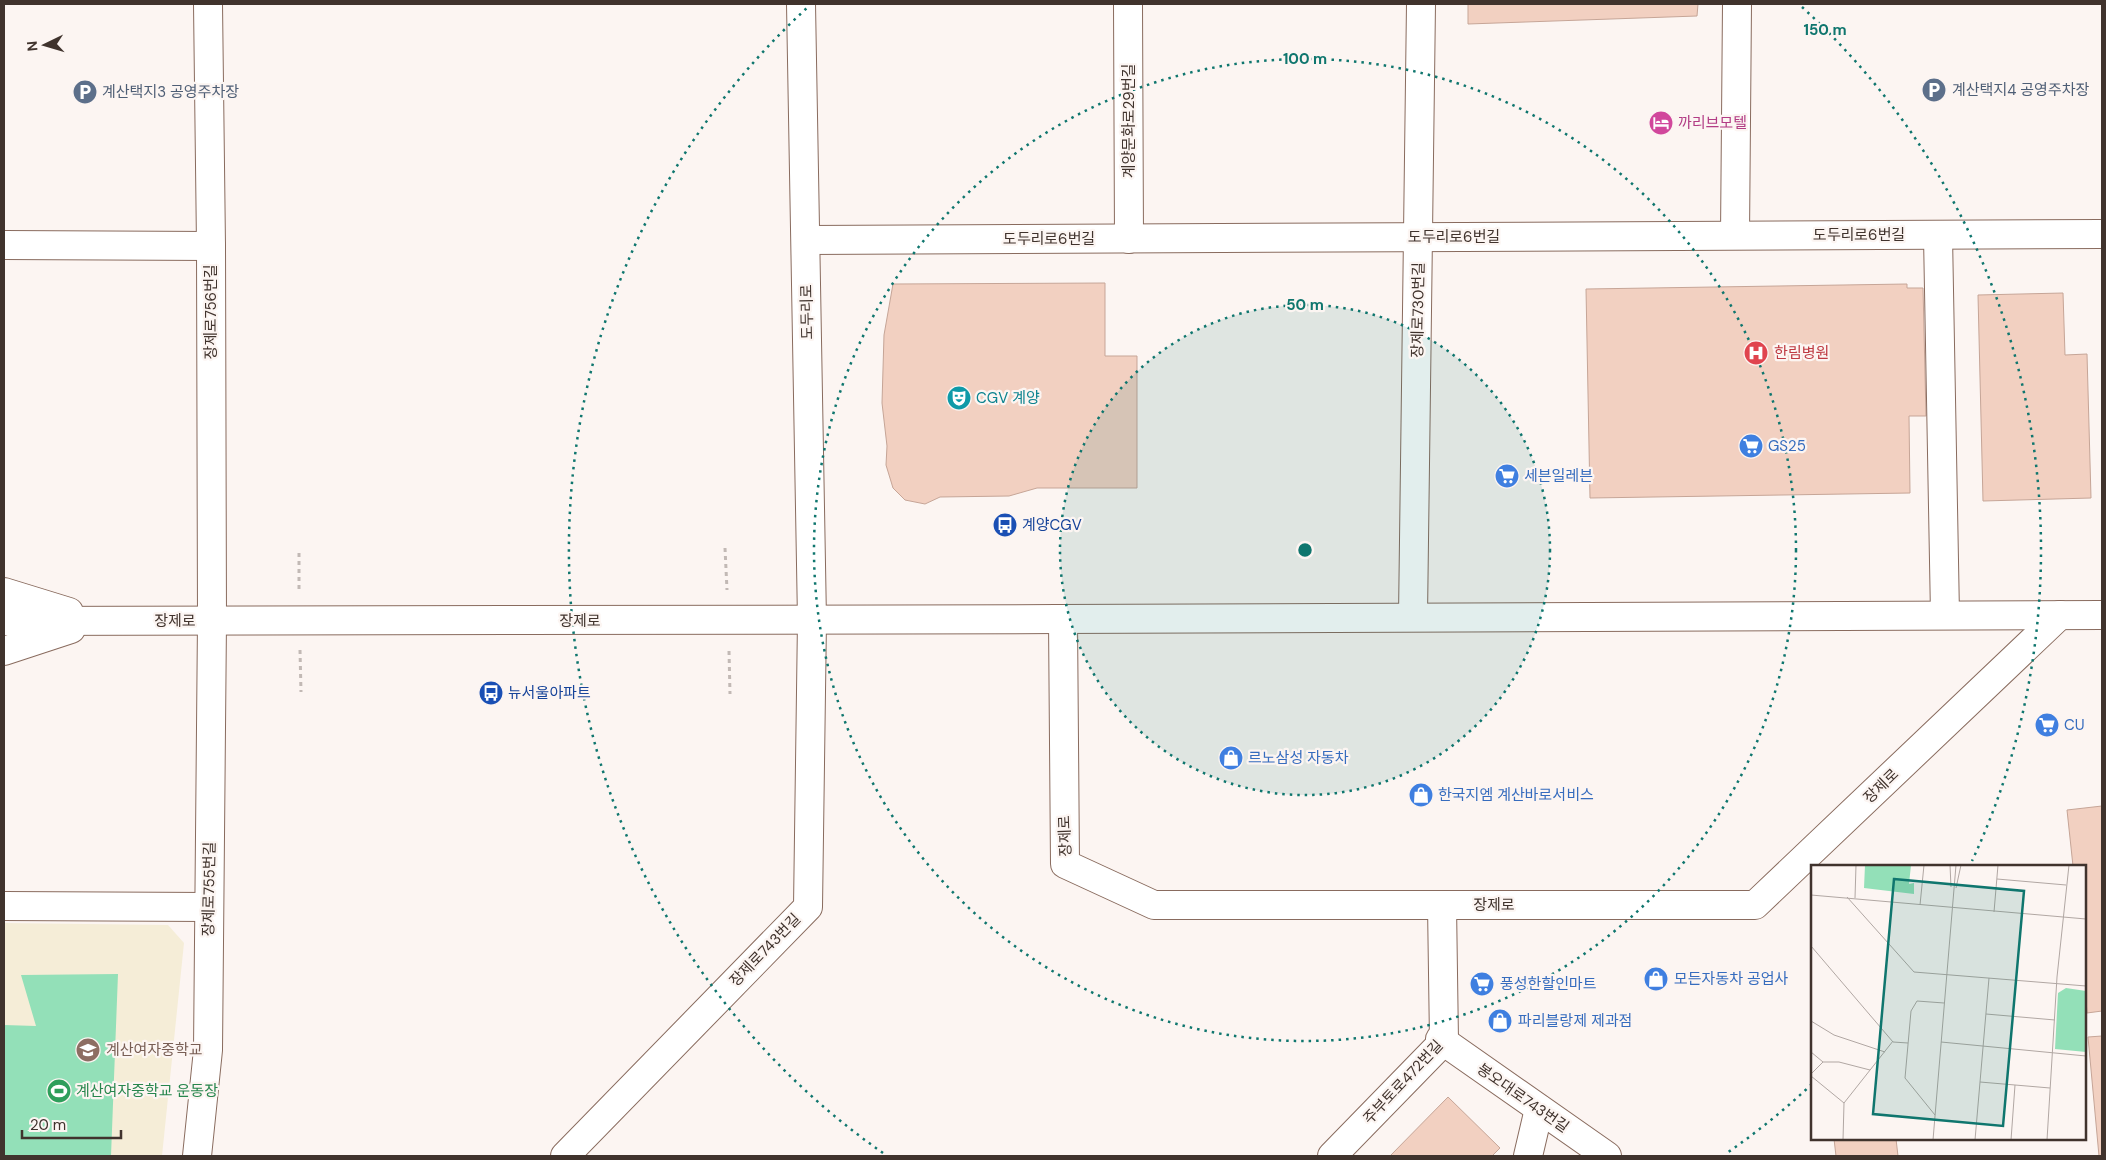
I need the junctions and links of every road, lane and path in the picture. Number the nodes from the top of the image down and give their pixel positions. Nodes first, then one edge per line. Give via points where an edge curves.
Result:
1 (208, 4) edge
2 (801, 4) edge
3 (1128, 4) edge
4 (1421, 4) edge
5 (1738, 4) edge
6 (2102, 234) edge
7 (1735, 235) junction
8 (1938, 236) junction
9 (1419, 237) junction
10 (1129, 239) junction
11 (806, 240) junction
12 (4, 245) edge
13 (211, 246) junction
14 (4, 592) edge
15 (1945, 615) junction
16 (2060, 615) junction
17 (2102, 615) edge
18 (1413, 617) junction
19 (812, 620) junction
20 (1063, 620) junction
21 (4, 621) edge
22 (97, 621) junction
23 (212, 621) junction
24 (4, 651) edge
25 (1442, 905) junction
26 (4, 906) edge
27 (209, 907) junction
28 (1442, 1040) junction
29 (1539, 1109) junction
30 (197, 1156) edge
31 (565, 1156) edge
32 (1332, 1156) edge
33 (1528, 1156) edge
34 (1607, 1156) edge

1 - 13 street, 장제로756번길
2 - 11 street, 도두리로
3 - 10 street, 계양문화로29번길
4 - 9 street, 장제로730번길
5 - 7 street
6 - 8 street, 도두리로6번길
7 - 8 street, 도두리로6번길
7 - 9 street, 도두리로6번길
8 - 15 street
9 - 10 street, 도두리로6번길
9 - 18 street, 장제로730번길
10 - 11 street, 도두리로6번길
11 - 19 street, 도두리로
12 - 13 street
13 - 23 street, 장제로756번길
14 - 22 street, 장제로
15 - 16 street, 장제로
15 - 18 street, 장제로
16 - 17 street, 장제로
16 - 25 street, 장제로 via 1755,905
18 - 20 street, 장제로
19 - 20 street, 장제로
19 - 23 street, 장제로
19 - 31 street, 장제로743번길 via 808,907
20 - 25 street, 장제로 via 1064,864 1154,905
21 - 22 street, 장제로
22 - 23 street, 장제로
22 - 24 street, 장제로
23 - 27 street, 장제로755번길
25 - 28 street, 주부토로472번길
26 - 27 street
27 - 30 street, 장제로755번길 via 208,1050
28 - 29 street, 봉오대로743번길
28 - 32 street, 주부토로472번길
29 - 33 street
29 - 34 street, 봉오대로743번길

